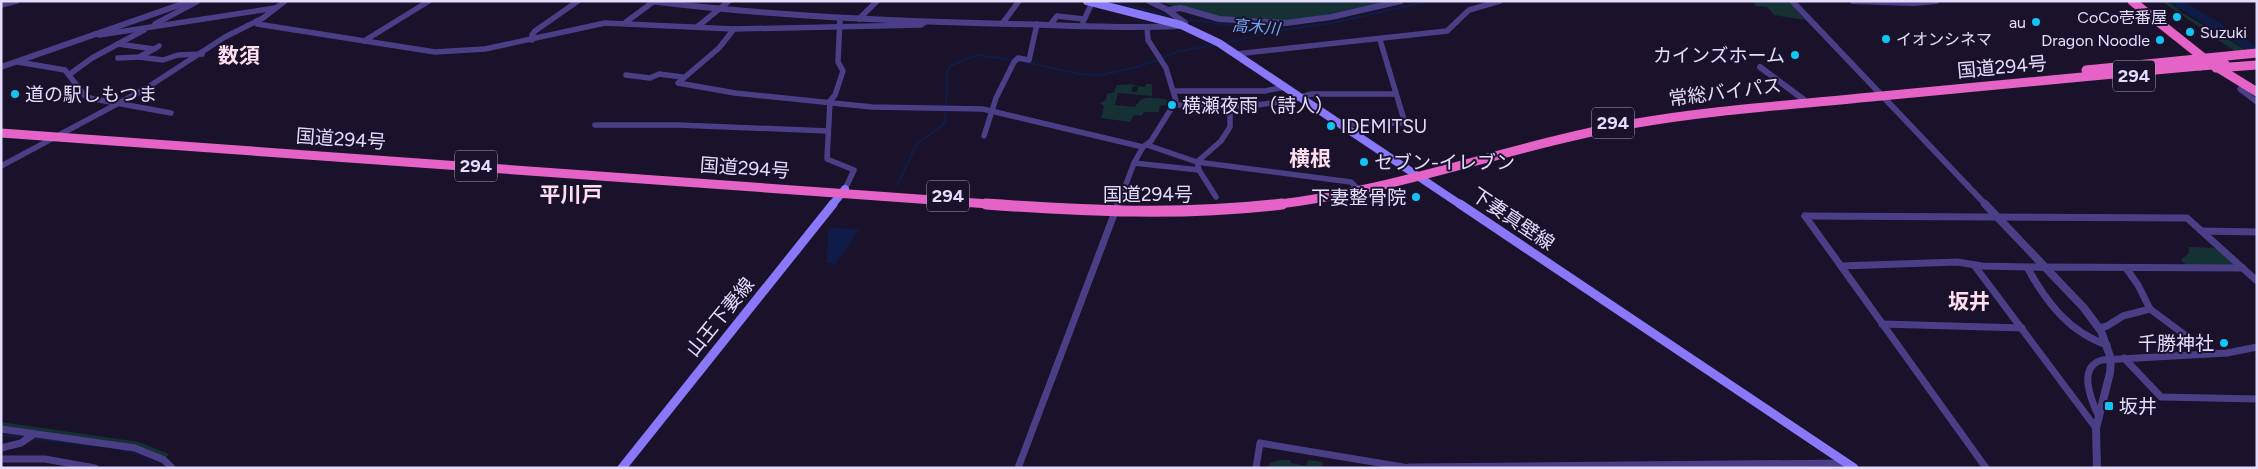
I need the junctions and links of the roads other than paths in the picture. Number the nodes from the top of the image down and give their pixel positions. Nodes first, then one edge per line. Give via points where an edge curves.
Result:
1 (17, 1) edge
2 (191, 1) edge
3 (198, 1) edge
4 (270, 1) edge
5 (285, 1) edge
6 (429, 1) edge
7 (578, 1) edge
8 (652, 1) edge
9 (730, 1) edge
10 (877, 1) edge
11 (1020, 1) edge
12 (1150, 1) edge
13 (1401, 1) edge
14 (1500, 1) edge
15 (1792, 1) edge
16 (1852, 1) edge
17 (1936, 1) edge
18 (2132, 1) edge
19 (1089, 2) edge
20 (1, 5) edge
21 (274, 7) junction
22 (718, 10) junction
23 (1168, 10) junction
24 (840, 18) junction
25 (859, 19) junction
26 (1084, 19) junction
27 (1182, 21) junction
28 (626, 22) junction
29 (925, 22) junction
30 (1002, 24) junction
31 (1037, 24) junction
32 (256, 25) junction
33 (1050, 25) junction
34 (1082, 26) junction
35 (149, 27) junction
36 (839, 27) junction
37 (1147, 27) junction
38 (696, 28) junction
39 (734, 29) junction
40 (90, 36) junction
41 (532, 40) junction
42 (1380, 40) junction
43 (364, 41) junction
44 (118, 44) junction
45 (202, 54) junction
46 (1236, 54) junction
47 (139, 57) junction
48 (118, 58) dead end
49 (2255, 58) edge
50 (16, 62) junction
51 (2199, 62) junction
52 (2221, 64) junction
53 (2, 66) edge
54 (1760, 67) dead end
55 (70, 74) junction
56 (626, 75) dead end
57 (682, 77) junction
58 (2048, 78) junction
59 (1284, 87) junction
60 (2253, 90) edge
61 (1175, 91) junction
62 (1930, 92) joint
63 (1396, 94) junction
64 (1880, 94) junction
65 (1300, 97) junction
66 (1803, 99) junction
67 (830, 101) junction
68 (2257, 102) edge
69 (119, 103) junction
70 (1176, 104) junction
71 (1230, 106) junction
72 (990, 111) junction
73 (171, 114) dead end
74 (1340, 124) junction
75 (595, 125) dead end
76 (1, 128) edge
77 (828, 131) junction
78 (1, 133) edge
79 (60, 135) junction
80 (984, 136) dead end
81 (1145, 146) junction
82 (1482, 159) joint
83 (1197, 162) junction
84 (1134, 163) junction
85 (1, 166) edge
86 (1198, 170) junction
87 (1416, 175) junction
88 (1356, 187) junction
89 (844, 191) junction
90 (1216, 197) dead end
91 (1117, 210) junction
92 (1998, 217) junction
93 (2202, 231) junction
94 (2257, 232) edge
95 (1974, 265) junction
96 (1840, 266) junction
97 (2044, 266) junction
98 (2027, 267) junction
99 (2126, 268) junction
100 (2243, 268) junction
101 (2257, 281) edge
102 (2150, 309) junction
103 (1882, 324) junction
104 (2022, 328) junction
105 (2099, 328) junction
106 (2107, 345) junction
107 (2257, 347) edge
108 (2208, 352) junction
109 (2124, 358) junction
110 (2111, 359) junction
111 (2257, 399) edge
112 (2099, 417) junction
113 (2096, 428) junction
114 (1, 429) edge
115 (34, 434) junction
116 (1, 448) edge
117 (1, 459) edge
118 (1851, 466) edge
119 (1409, 467) edge
120 (95, 468) edge
121 (172, 468) edge
122 (622, 468) edge
123 (1018, 468) edge
124 (1256, 468) edge
125 (1986, 468) edge
126 (2097, 468) edge

1 - 20 street
2 - 40 street
3 - 35 street
4 - 21 street
5 - 21 street
6 - 43 street
7 - 41 street via 536,31
8 - 22 street
8 - 28 street
9 - 22 street
10 - 25 street
11 - 30 street
12 - 23 street
13 - 23 street via 1331,17 1286,23 1219,19 1181,8
14 - 42 street via 1460,16 1451,30
15 - 64 street
16 - 17 street
18 - 51 highway
19 - 26 street
19 - 27 main road, 下妻真壁線
21 - 32 street
21 - 35 street
22 - 24 street
22 - 38 street
23 - 27 street
24 - 25 street
24 - 36 street
25 - 29 street
26 - 33 street via 1057,16
26 - 34 street
27 - 37 street
27 - 46 main road, 下妻真壁線
28 - 38 street
28 - 41 street via 586,26
29 - 30 street
29 - 36 street via 921,25
30 - 31 street
31 - 33 street
31 - 72 street via 1029,60 1015,60
32 - 43 street
32 - 45 street via 226,37
33 - 34 street
34 - 37 street
35 - 40 street
35 - 44 street
36 - 39 street
36 - 67 street via 838,62 843,71
37 - 61 street via 1148,40 1164,62
38 - 39 street
39 - 57 street via 719,48
40 - 50 street
41 - 43 street via 485,49 435,52
42 - 46 street
42 - 63 street
44 - 47 street via 157,47
44 - 55 street
45 - 47 street via 178,55 163,60
45 - 69 street
46 - 59 main road, 下妻真壁線
47 - 48 street
49 - 51 highway, 294
49 - 52 highway, 294
50 - 53 street
50 - 55 street via 65,70
51 - 52 highway, 国道294号 / 294, bridge
51 - 58 highway, 国道294号 / 294
52 - 58 highway, 294 via 2125,77
52 - 60 highway
54 - 66 street
55 - 69 street via 85,96
56 - 57 street
57 - 67 street via 678,81 680,84 713,90
58 - 62 highway, 国道294号 / 294
58 - 64 highway, 常総バイパス / 294
59 - 61 street via 1265,91
59 - 65 main road, 下妻真壁線
60 - 68 street via 2240,89
61 - 70 street
62 - 64 highway, 常総バイパス / 294
63 - 65 street via 1312,94
63 - 74 street via 1405,124
64 - 66 highway, 常総バイパス / 294
64 - 82 highway, 常総バイパス / 294 via 1650,121
64 - 92 street
65 - 71 street
65 - 74 main road, 下妻真壁線
66 - 87 highway, 常総バイパス / 294 via 1627,121 1526,142
67 - 72 street via 872,107
67 - 77 street
69 - 73 street
69 - 79 street
70 - 71 street
70 - 81 street
71 - 83 street via 1230,127
72 - 80 street
72 - 81 street
74 - 87 main road, 下妻真壁線
75 - 77 street
76 - 79 highway, 国道294号 / 294
77 - 89 street via 827,159 854,170
78 - 79 highway, 国道294号 / 294
79 - 85 street
79 - 89 highway, 国道294号 / 294
81 - 83 street
81 - 84 street
82 - 87 highway, 国道294号 / 294
83 - 86 street
83 - 88 street via 1351,182
84 - 86 street
84 - 91 street
86 - 90 street
87 - 88 highway, 国道294号 / 294
87 - 91 highway, 国道294号 / 294 via 1360,191 1288,203 1186,212
87 - 118 main road, 下妻真壁線
88 - 91 highway, 国道294号 / 294 via 1295,198
89 - 91 highway, 国道294号 / 294
89 - 122 main road, 山王下妻線
91 - 123 street
92 - 93 street via 2187,218
92 - 96 street via 1806,216
92 - 97 street
93 - 94 street
93 - 100 street
95 - 96 street via 1957,262
95 - 98 street
95 - 104 street
96 - 103 street
97 - 98 street
97 - 99 street
97 - 105 street
98 - 106 street via 2058,315 2094,341
99 - 100 street
99 - 102 street
100 - 101 street
102 - 105 street via 2123,316
102 - 108 street
103 - 104 street
103 - 125 street
104 - 113 street
105 - 106 street
106 - 110 street
107 - 108 street via 2227,353
108 - 109 street
109 - 110 street
109 - 111 street via 2161,397
110 - 112 street
110 - 112 street via 2093,363 2087,373 2092,404
112 - 113 street
113 - 126 street
114 - 115 street
115 - 116 street via 21,443
115 - 121 street via 136,448 164,460
117 - 120 street via 45,460
118 - 119 street
119 - 124 street via 1260,443

